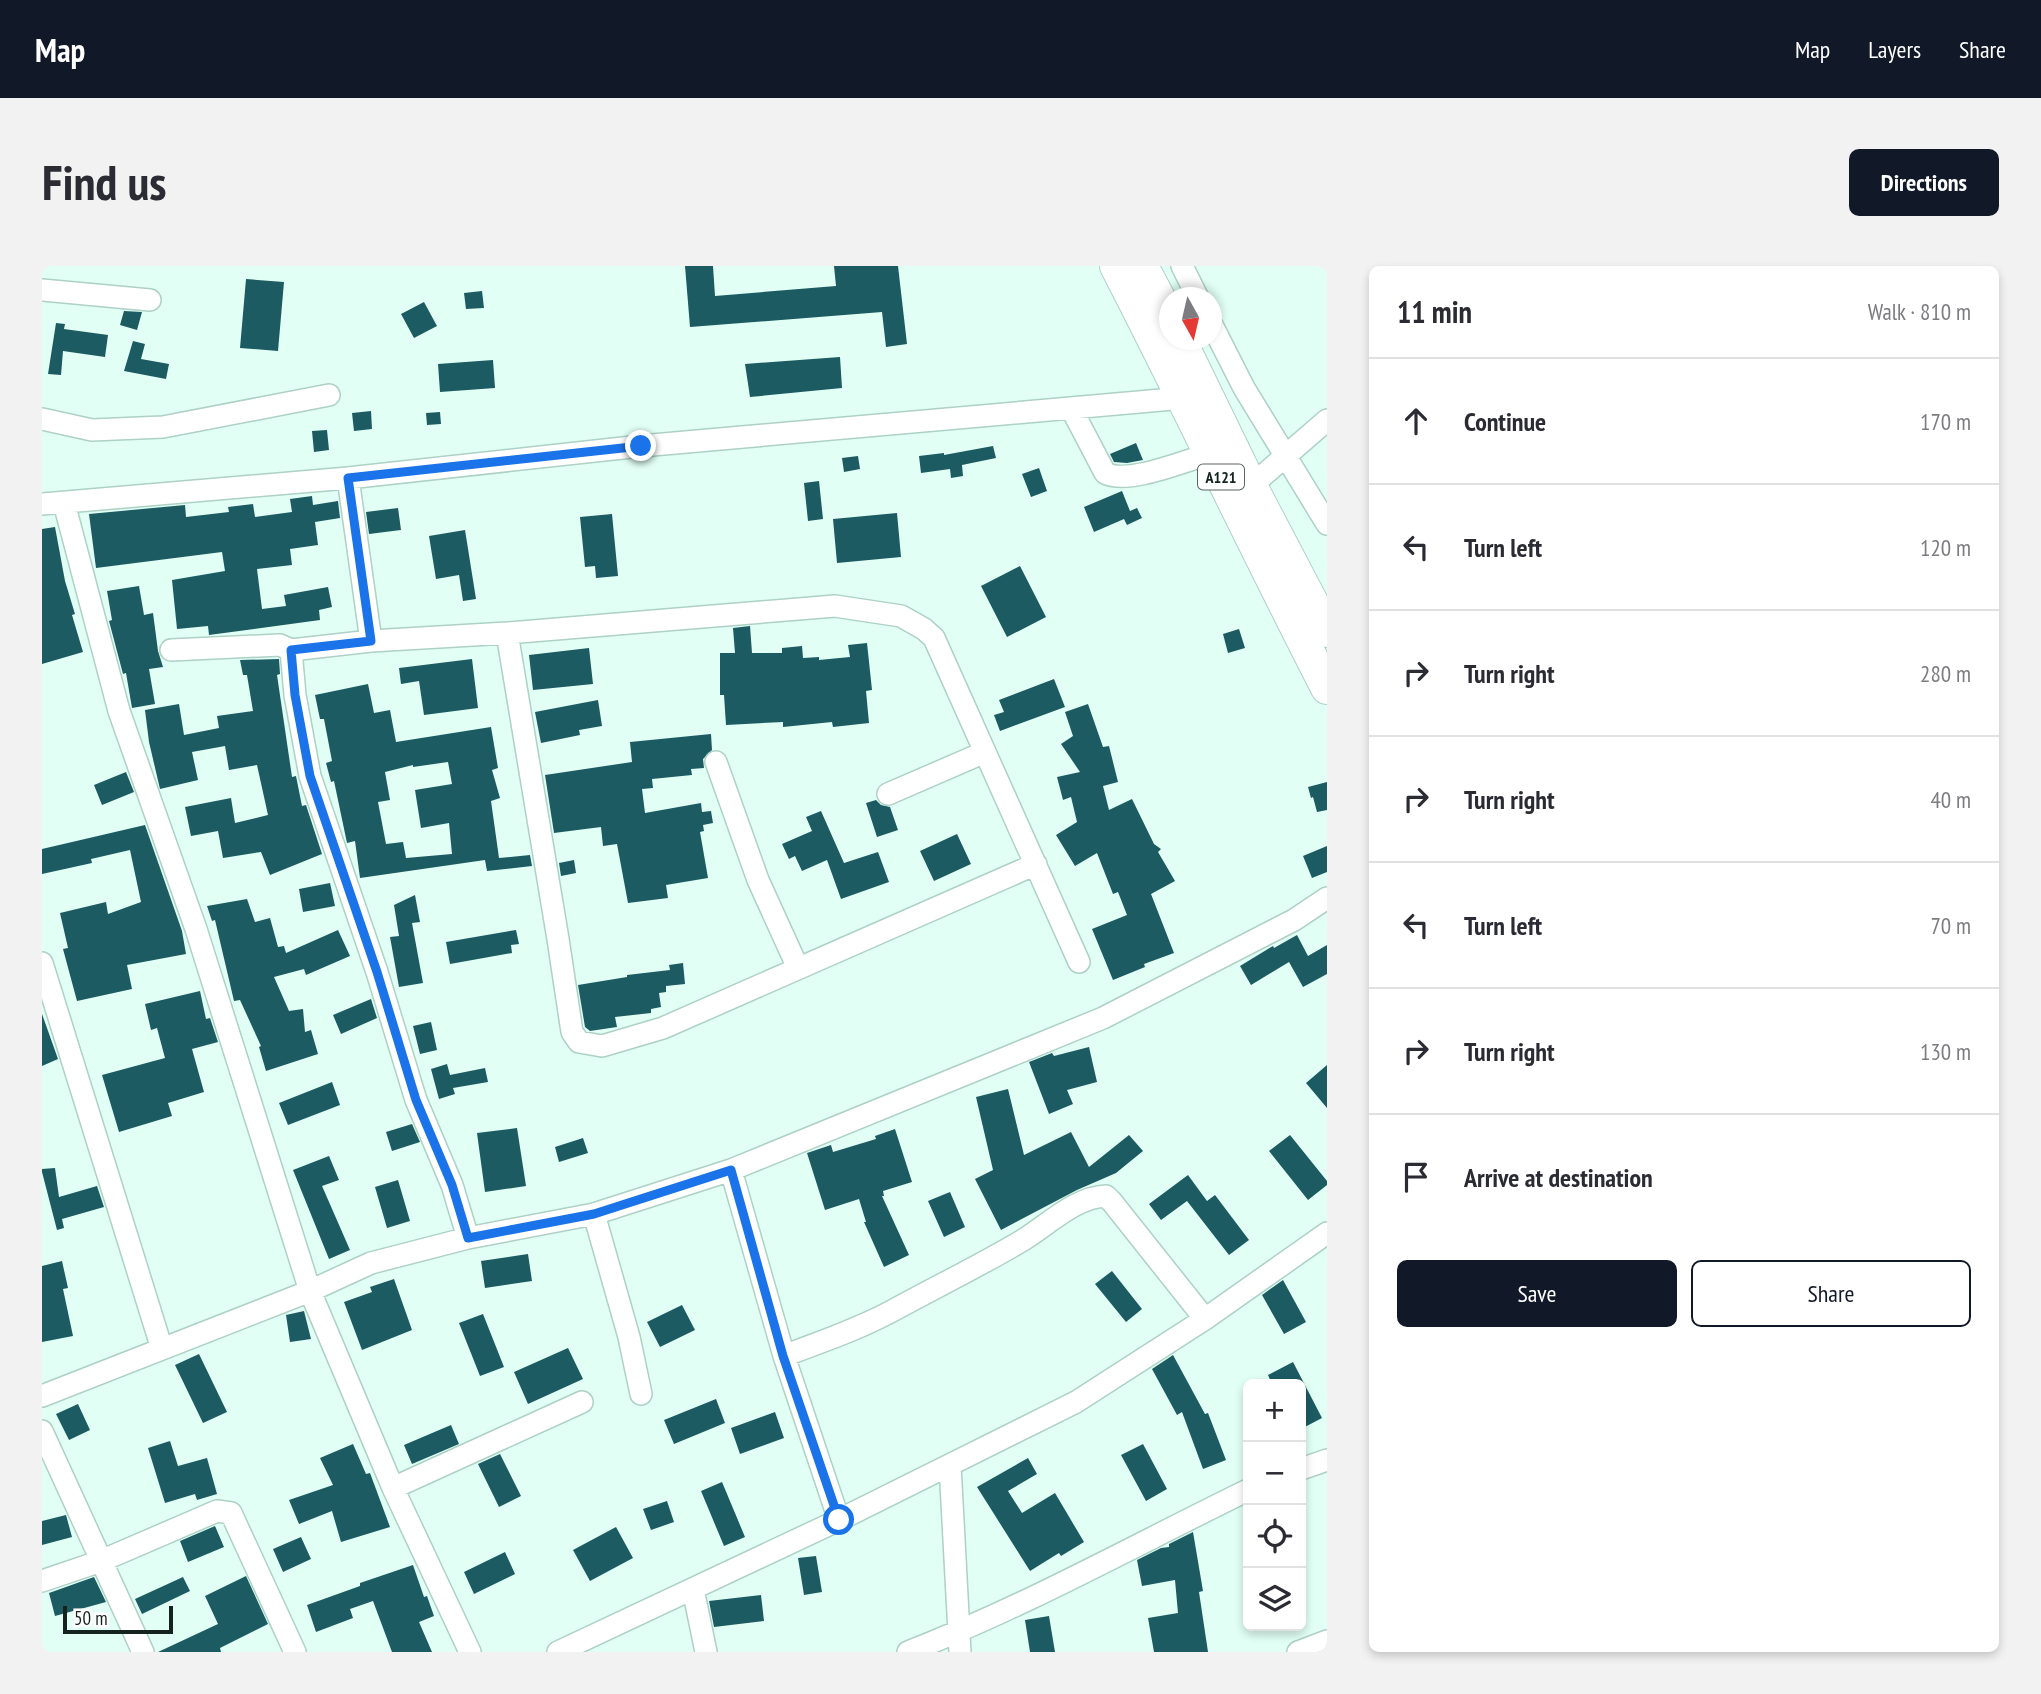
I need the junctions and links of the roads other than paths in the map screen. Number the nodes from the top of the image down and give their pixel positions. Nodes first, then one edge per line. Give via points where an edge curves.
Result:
1 (1116, 266) edge
2 (1142, 266) edge
3 (1182, 266) edge
4 (1192, 287) edge
5 (42, 290) edge
6 (1159, 298) edge
7 (150, 300) dead end
8 (1222, 345) edge
9 (1185, 350) edge
10 (330, 395) dead end
11 (1184, 398) junction
12 (1071, 408) junction
13 (42, 419) edge
14 (1327, 420) edge
15 (1209, 454) junction
16 (1285, 457) junction
17 (348, 478) junction
18 (1251, 486) junction
19 (64, 503) junction
20 (42, 504) edge
21 (1327, 524) edge
22 (1327, 631) edge
23 (507, 633) junction
24 (371, 641) junction
25 (171, 650) dead end
26 (291, 650) junction
27 (1324, 673) edge
28 (985, 752) junction
29 (716, 762) dead end
30 (888, 794) dead end
31 (1036, 864) junction
32 (1327, 898) edge
33 (1079, 962) dead end
34 (42, 963) edge
35 (798, 968) junction
36 (731, 1170) junction
37 (594, 1214) junction
38 (1327, 1233) edge
39 (468, 1238) junction
40 (310, 1292) junction
41 (1205, 1319) junction
42 (162, 1349) junction
43 (783, 1356) junction
44 (641, 1394) dead end
45 (42, 1396) edge
46 (582, 1402) dead end
47 (42, 1431) edge
48 (1327, 1460) edge
49 (950, 1465) junction
50 (1306, 1467) edge
51 (393, 1488) junction
52 (1243, 1492) edge
53 (839, 1520) junction
54 (101, 1561) junction
55 (42, 1581) edge
56 (693, 1589) junction
57 (1327, 1641) edge
58 (959, 1642) edge
59 (143, 1652) edge
60 (295, 1652) edge
61 (470, 1652) edge
62 (558, 1652) edge
63 (706, 1652) edge
64 (908, 1652) edge
65 (1298, 1652) edge

1 - 11 highway, A121
2 - 6 highway
3 - 4 street
5 - 7 street
8 - 16 street
9 - 18 highway, A121
10 - 13 street via 163,427 92,430
11 - 12 street
11 - 15 highway, A121
12 - 15 street via 1105,473 1113,477
12 - 17 street via 641,446
14 - 16 street
15 - 27 highway, A121 via 1274,587
16 - 18 street
16 - 21 street
17 - 19 street
17 - 24 street
18 - 22 highway, A121
19 - 20 street
19 - 40 street via 119,711 196,929
23 - 24 street
23 - 28 street via 835,606 901,616 934,638
23 - 35 street via 572,1032 579,1042 602,1046 651,1032
24 - 26 street
25 - 26 street via 280,645
26 - 39 street via 310,776 416,1100 452,1185
28 - 30 street
28 - 31 street
29 - 35 street via 758,880
31 - 33 street
31 - 35 street
32 - 36 street via 1294,920 1103,1018
34 - 42 street
36 - 37 street
36 - 43 street
37 - 39 street
37 - 44 street
38 - 41 street
39 - 40 street via 371,1264
40 - 42 street
40 - 51 street
41 - 43 street via 1112,1202 1106,1196 1094,1196 881,1317
41 - 49 street via 1076,1402
42 - 45 street
43 - 53 street
46 - 51 street
47 - 54 street
48 - 50 street
49 - 53 street
49 - 58 street
51 - 61 street
52 - 58 street
53 - 56 street
54 - 55 street
54 - 59 street
54 - 60 street via 217,1511 231,1513
56 - 62 street
56 - 63 street
57 - 65 street
58 - 64 street

